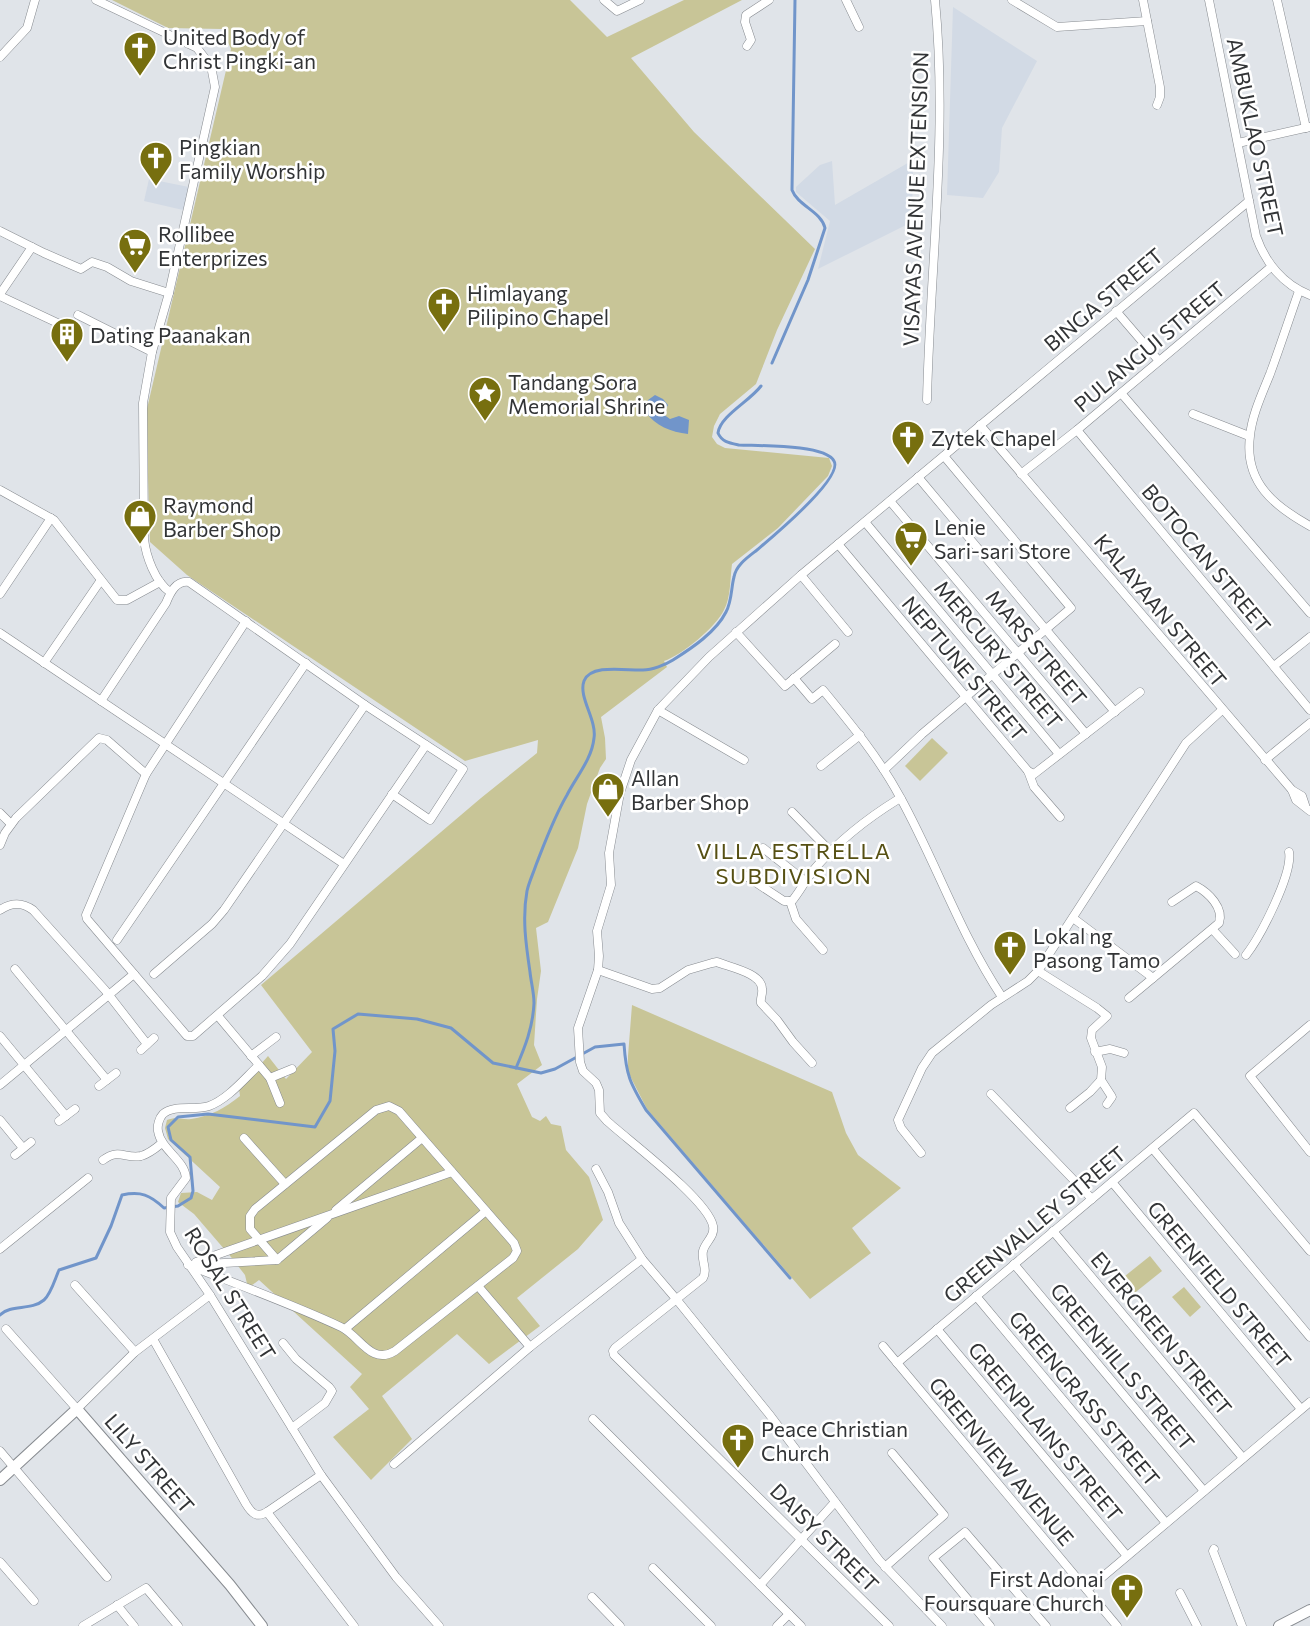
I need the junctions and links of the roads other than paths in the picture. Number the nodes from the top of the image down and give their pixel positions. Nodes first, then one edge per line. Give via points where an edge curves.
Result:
1 (35, 0) edge
2 (96, 0) edge
3 (604, 0) edge
4 (640, 0) edge
5 (769, 0) edge
6 (846, 0) edge
7 (935, 0) edge
8 (1012, 0) edge
9 (1143, 0) edge
10 (1209, 0) edge
11 (1277, 0) edge
12 (1147, 21) junction
13 (859, 27) dead end
14 (747, 46) dead end
15 (0, 57) edge
16 (1157, 105) dead end
17 (1308, 128) edge
18 (1238, 143) junction
19 (1249, 201) junction
20 (0, 231) edge
21 (32, 247) junction
22 (1271, 267) junction
23 (1299, 291) junction
24 (169, 293) junction
25 (0, 295) edge
26 (1310, 295) edge
27 (1116, 311) junction
28 (78, 315) dead end
29 (64, 326) dead end
30 (152, 352) junction
31 (1158, 361) junction
32 (1121, 393) junction
33 (927, 400) dead end
34 (1193, 414) dead end
35 (980, 425) junction
36 (1077, 430) junction
37 (1250, 436) junction
38 (944, 456) junction
39 (1021, 474) junction
40 (918, 477) junction
41 (0, 490) edge
42 (890, 501) junction
43 (51, 518) junction
44 (865, 522) junction
45 (1310, 526) edge
46 (838, 544) junction
47 (801, 575) junction
48 (101, 580) junction
49 (160, 582) junction
50 (170, 592) junction
51 (0, 594) edge
52 (1310, 613) edge
53 (246, 621) junction
54 (1046, 630) junction
55 (736, 632) junction
56 (848, 632) dead end
57 (0, 633) edge
58 (1310, 637) edge
59 (835, 644) dead end
60 (1018, 653) junction
61 (44, 663) junction
62 (306, 663) junction
63 (1274, 666) junction
64 (993, 675) junction
65 (794, 678) junction
66 (1140, 692) dead end
67 (966, 697) junction
68 (101, 701) junction
69 (365, 705) junction
70 (658, 710) junction
71 (1222, 710) junction
72 (1310, 710) edge
73 (1115, 712) junction
74 (1310, 723) edge
75 (1086, 734) junction
76 (860, 735) junction
77 (165, 744) junction
78 (426, 745) junction
79 (1059, 754) junction
80 (744, 760) dead end
81 (1265, 760) junction
82 (821, 766) dead end
83 (884, 770) junction
84 (1028, 771) junction
85 (146, 774) junction
86 (224, 784) junction
87 (392, 794) junction
88 (901, 799) junction
89 (1308, 807) edge
90 (792, 812) dead end
91 (0, 813) edge
92 (1060, 817) dead end
93 (11, 824) junction
94 (283, 824) junction
95 (0, 845) edge
96 (763, 848) dead end
97 (831, 852) junction
98 (1289, 852) dead end
99 (344, 864) junction
100 (746, 876) dead end
101 (805, 881) junction
102 (790, 901) junction
103 (1172, 902) dead end
104 (0, 910) edge
105 (1073, 918) junction
106 (1213, 930) junction
107 (117, 940) dead end
108 (823, 950) dead end
109 (1234, 954) dead end
110 (1246, 955) dead end
111 (15, 969) dead end
112 (598, 970) junction
113 (1038, 971) junction
114 (134, 974) junction
115 (154, 974) dead end
116 (1154, 978) junction
117 (109, 994) junction
118 (1002, 997) junction
119 (1129, 998) dead end
120 (220, 1013) junction
121 (1310, 1025) edge
122 (66, 1030) junction
123 (0, 1036) edge
124 (276, 1037) dead end
125 (154, 1038) dead end
126 (1095, 1052) junction
127 (1124, 1053) dead end
128 (251, 1056) junction
129 (812, 1063) dead end
130 (24, 1065) junction
131 (259, 1065) junction
132 (292, 1069) dead end
133 (116, 1072) dead end
134 (270, 1078) junction
135 (107, 1080) junction
136 (1101, 1080) junction
137 (0, 1085) edge
138 (99, 1086) dead end
139 (991, 1094) dead end
140 (280, 1103) dead end
141 (1107, 1104) dead end
142 (1070, 1108) dead end
143 (75, 1109) dead end
144 (0, 1120) edge
145 (243, 1138) dead end
146 (422, 1138) junction
147 (31, 1142) dead end
148 (162, 1143) junction
149 (23, 1148) junction
150 (1153, 1149) junction
151 (1310, 1152) edge
152 (921, 1153) dead end
153 (15, 1155) dead end
154 (104, 1160) dead end
155 (596, 1168) dead end
156 (452, 1172) junction
157 (88, 1178) dead end
158 (1112, 1182) junction
159 (285, 1184) junction
160 (1092, 1199) junction
161 (486, 1211) junction
162 (1053, 1231) junction
163 (0, 1249) edge
164 (1310, 1251) edge
165 (642, 1259) junction
166 (277, 1260) junction
167 (188, 1264) junction
168 (1014, 1264) junction
169 (75, 1285) dead end
170 (478, 1286) junction
171 (210, 1295) junction
172 (976, 1296) junction
173 (677, 1300) junction
174 (6, 1329) dead end
175 (345, 1329) junction
176 (937, 1329) junction
177 (1310, 1336) edge
178 (153, 1339) junction
179 (283, 1343) dead end
180 (883, 1346) dead end
181 (530, 1347) junction
182 (135, 1352) junction
183 (897, 1363) junction
184 (1310, 1402) edge
185 (77, 1409) junction
186 (1301, 1409) junction
187 (593, 1419) dead end
188 (292, 1428) junction
189 (0, 1451) edge
190 (892, 1453) dead end
191 (1243, 1458) junction
192 (394, 1464) dead end
193 (14, 1467) junction
194 (321, 1475) junction
195 (0, 1480) edge
196 (1204, 1491) junction
197 (835, 1502) junction
198 (267, 1512) junction
199 (1166, 1523) junction
200 (802, 1539) junction
201 (1214, 1549) dead end
202 (1127, 1556) junction
203 (0, 1562) edge
204 (885, 1567) junction
205 (653, 1568) dead end
206 (107, 1577) dead end
207 (760, 1585) junction
208 (1087, 1590) junction
209 (1180, 1593) dead end
210 (592, 1597) dead end
211 (34, 1601) dead end
212 (117, 1605) junction
213 (1310, 1610) edge
214 (789, 1614) junction
215 (89, 1625) edge
216 (134, 1626) edge
217 (178, 1626) edge
218 (262, 1626) edge
219 (354, 1626) edge
220 (439, 1626) edge
221 (620, 1626) edge
222 (711, 1626) edge
223 (777, 1626) edge
224 (801, 1626) edge
225 (889, 1626) edge
226 (942, 1626) edge
227 (990, 1626) edge
228 (1046, 1626) edge
229 (1117, 1626) edge
230 (1197, 1626) edge
231 (1242, 1626) edge
232 (1279, 1626) edge

1 - 15 street via 27,28
2 - 24 street via 197,48 214,76 215,87
3 - 4 street via 617,11
5 - 14 street via 746,15 751,40
6 - 13 street
7 - 33 street, VISAYAS AVENUE EXTENSION via 939,114
8 - 12 street via 1058,27
9 - 12 street
10 - 18 street, AMBUKLAO STREET
11 - 17 street
12 - 16 street via 1161,92
17 - 18 street
18 - 19 street, AMBUKLAO STREET
19 - 22 street, AMBUKLAO STREET via 1261,251
19 - 27 street, BINGA STREET
20 - 21 street
21 - 24 street via 81,269 92,262 131,281
21 - 25 street
22 - 23 street, AMBUKLAO STREET
22 - 31 street, PULANGUI STREET
23 - 26 street, AMBUKLAO STREET
23 - 37 street
24 - 30 street
25 - 29 street
27 - 31 street
27 - 35 street, BINGA STREET
28 - 30 street
30 - 49 street via 142,418 144,539
31 - 32 street, PULANGUI STREET
32 - 36 street, PULANGUI STREET
32 - 52 street
34 - 37 street
35 - 38 street, BINGA STREET
35 - 39 street, KALAYAAN STREET
36 - 39 street, PULANGUI STREET
36 - 63 street, BOTOCAN STREET
37 - 45 street via 1254,471 1269,499
38 - 40 street, BINGA STREET
38 - 54 street via 1071,608
39 - 71 street, KALAYAAN STREET
40 - 42 street, BINGA STREET
40 - 54 street
41 - 43 street
42 - 44 street, BINGA STREET
42 - 60 street, MARS STREET
43 - 48 street
43 - 51 street
44 - 46 street, BINGA STREET
44 - 64 street, MERCURY STREET
46 - 47 street, BINGA STREET
46 - 67 street, NEPTUNE STREET
47 - 55 street, BINGA STREET
47 - 56 street
48 - 49 street via 120,601
48 - 61 street
49 - 50 street
50 - 53 street via 180,583 189,582
50 - 68 street
53 - 62 street
53 - 77 street
54 - 60 street
54 - 73 street
55 - 65 street via 785,686
55 - 70 street, BINGA STREET
57 - 61 street
58 - 63 street
59 - 65 street
60 - 64 street
60 - 75 street, MARS STREET
61 - 68 street
62 - 69 street
62 - 86 street
63 - 72 street, BOTOCAN STREET
64 - 67 street
64 - 79 street, MERCURY STREET
65 - 76 street via 812,699 823,690
66 - 73 street
67 - 83 street
67 - 84 street, NEPTUNE STREET
68 - 77 street
69 - 78 street
69 - 94 street
70 - 80 street
70 - 112 street, BINGA STREET via 631,760 618,802 609,853 611,885 597,931
71 - 81 street, KALAYAAN STREET
71 - 105 street via 1186,743
73 - 75 street
74 - 81 street
75 - 79 street
76 - 82 street
76 - 83 street
77 - 85 street
77 - 86 street
78 - 87 street
78 - 87 street via 463,769 430,820
79 - 84 street via 1034,774
81 - 89 street, KALAYAAN STREET via 1296,800
83 - 88 street
84 - 92 street, NEPTUNE STREET via 1034,787
85 - 93 street via 102,737
85 - 114 street via 86,917
86 - 94 street
86 - 107 street
87 - 99 street
88 - 97 street via 865,822
88 - 118 street via 972,949
90 - 97 street
91 - 93 street
93 - 95 street
94 - 99 street
94 - 115 street via 219,917
96 - 101 street
97 - 101 street
98 - 110 street via 1267,922
99 - 120 street via 276,962
100 - 102 street
101 - 102 street
102 - 108 street via 796,919
103 - 106 street via 1196,886 1204,890 1221,915
104 - 117 street via 19,903 33,910
105 - 113 street
105 - 116 street
106 - 109 street
106 - 116 street
111 - 122 street
112 - 129 street via 652,989 688,970 717,962 754,975 763,988 761,1004
112 - 173 street via 583,1010 578,1046 583,1071 599,1090 600,1113 670,1174 711,1221 713,1234 703,1253 706,1273
113 - 118 street
113 - 126 street via 1107,1016 1092,1030
114 - 117 street
114 - 120 street via 187,1036 193,1036
116 - 119 street
117 - 122 street
117 - 125 street via 144,1047
118 - 152 street via 926,1060 898,1120
120 - 128 street
121 - 151 street via 1250,1076
122 - 130 street
122 - 135 street
123 - 130 street
124 - 128 street
126 - 127 street via 1110,1049
126 - 136 street via 1102,1067
128 - 131 street
130 - 137 street
130 - 143 street via 63,1118
131 - 134 street
131 - 148 street via 211,1105 163,1114 158,1131
132 - 134 street
133 - 135 street
134 - 140 street
135 - 138 street
136 - 141 street via 1112,1097
136 - 142 street
139 - 160 street
144 - 149 street
145 - 159 street
146 - 156 street
146 - 159 street via 399,1111 383,1107
146 - 166 street
147 - 149 street
148 - 154 street via 146,1155 114,1154
148 - 167 street, ROSAL STREET via 186,1172 171,1198 170,1232
149 - 153 street
150 - 158 street, GREENVALLEY STREET
150 - 164 street, GREENVALLEY STREET via 1194,1113
150 - 177 street
155 - 165 street via 619,1223
156 - 161 street
156 - 167 street
157 - 163 street
158 - 160 street, GREENVALLEY STREET
158 - 186 street, GREENFIELD STREET
159 - 166 street via 255,1209 248,1223 254,1236
160 - 162 street, GREENVALLEY STREET
161 - 170 street via 517,1251
161 - 175 street
162 - 168 street, GREENVALLEY STREET
162 - 191 street, EVERGREEN STREET
165 - 173 street
165 - 181 street
166 - 167 street
167 - 171 street, ROSAL STREET
167 - 175 street
168 - 172 street, GREENVALLEY STREET
168 - 196 street, GREENHILLS STREET
169 - 182 street
170 - 175 street via 389,1355 372,1354
170 - 181 street
171 - 178 street
171 - 188 street, ROSAL STREET
172 - 176 street, GREENVALLEY STREET
172 - 199 street, GREENGRASS STREET
173 - 197 street
173 - 200 street, DAISY STREET via 613,1351
174 - 185 street, LILY STREET
176 - 183 street, GREENVALLEY STREET
176 - 202 street, GREENPLAINS STREET
178 - 182 street
178 - 198 street via 254,1515
179 - 188 street via 332,1391 325,1403
180 - 183 street, GREENVIEW AVENUE
181 - 192 street
182 - 185 street
183 - 208 street, GREENVIEW AVENUE
184 - 186 street
185 - 193 street
185 - 218 street, LILY STREET
186 - 191 street
187 - 207 street
188 - 194 street, ROSAL STREET
189 - 193 street
190 - 204 street via 944,1515
191 - 196 street
193 - 195 street
193 - 206 street
194 - 198 street
194 - 220 street, ROSAL STREET via 396,1577
196 - 199 street
197 - 200 street
197 - 204 street
198 - 219 street
199 - 202 street
200 - 207 street
200 - 225 street, DAISY STREET
201 - 231 street
202 - 208 street
203 - 211 street
204 - 226 street
205 - 222 street
207 - 214 street
208 - 229 street, GREENVIEW AVENUE
209 - 230 street
210 - 221 street
212 - 215 street
212 - 216 street
212 - 217 street via 146,1588
213 - 232 street
214 - 223 street
214 - 224 street
227 - 228 street via 933,1558 964,1532

